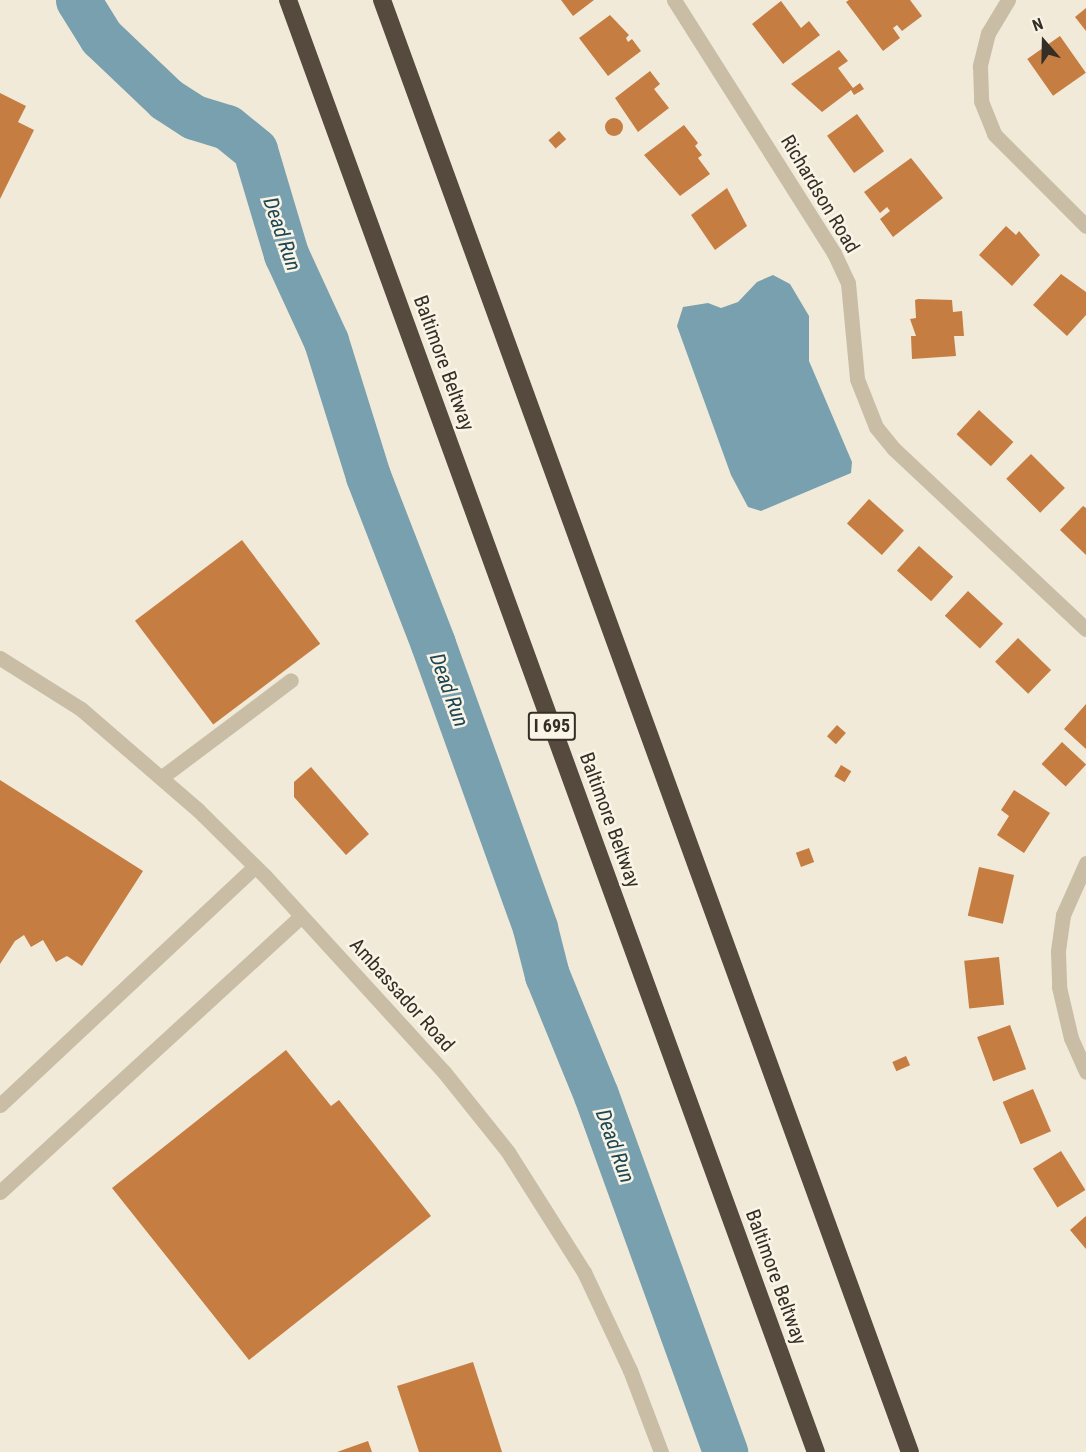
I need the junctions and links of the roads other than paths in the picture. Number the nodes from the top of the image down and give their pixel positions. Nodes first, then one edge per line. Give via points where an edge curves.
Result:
1 (288, 0) edge
2 (382, 0) edge
3 (674, 0) edge
4 (1008, 0) edge
5 (1086, 226) edge
6 (1086, 629) edge
7 (0, 658) edge
8 (291, 680) dead end
9 (162, 777) junction
10 (1086, 863) edge
11 (255, 866) junction
12 (301, 916) junction
13 (1086, 1072) edge
14 (0, 1105) edge
15 (0, 1192) edge
16 (661, 1452) edge
17 (816, 1452) edge
18 (910, 1452) edge

1 - 17 highway, Baltimore Beltway / I 695
2 - 18 highway
3 - 6 street, Richardson Road via 834,253 848,283 857,379 876,427 894,449
4 - 5 street via 988,33 980,66 981,101 994,134
7 - 9 street, Ambassador Road via 81,709
8 - 9 street
9 - 11 street, Ambassador Road
10 - 13 street via 1064,915 1058,952 1059,987 1071,1038
11 - 12 street, Ambassador Road
11 - 14 street
12 - 15 street
12 - 16 street, Ambassador Road via 444,1072 508,1152 584,1272 630,1370

